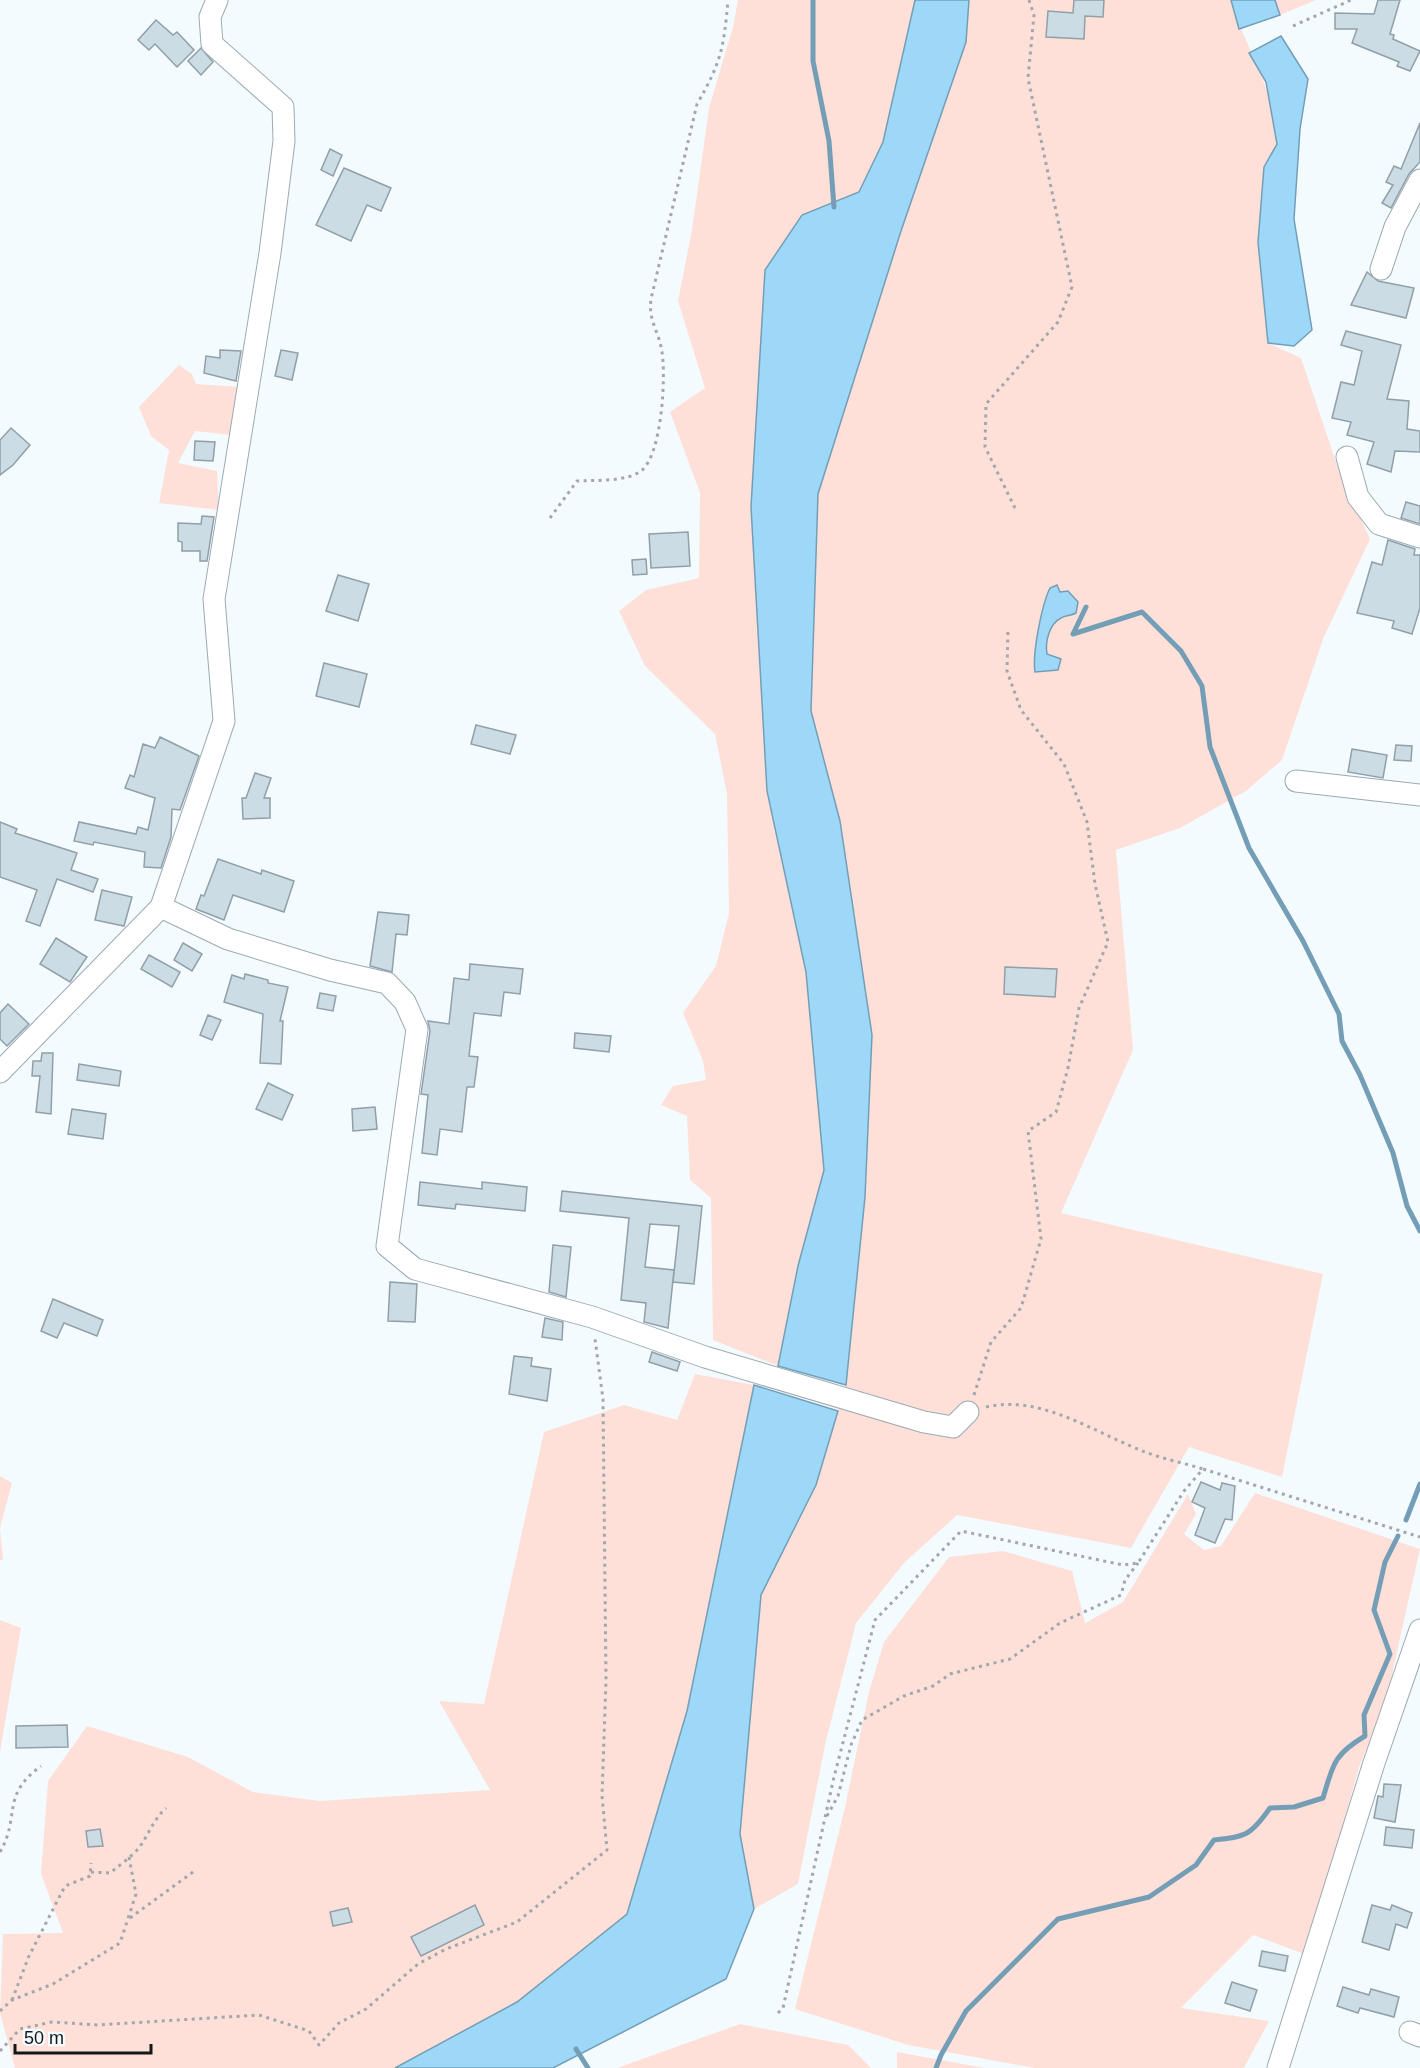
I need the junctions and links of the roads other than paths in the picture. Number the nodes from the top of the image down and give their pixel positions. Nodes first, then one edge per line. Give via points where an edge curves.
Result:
1 (217, 0) edge
2 (1420, 180) edge
3 (1381, 269) dead end
4 (1347, 457) dead end
5 (1420, 537) edge
6 (1296, 781) dead end
7 (1420, 795) edge
8 (161, 907) junction
9 (0, 1072) edge
10 (968, 1412) road end
11 (1420, 1630) edge
12 (1278, 2068) edge

1 - 8 street via 210,17 212,44 283,107 284,141 270,253 214,599 224,721
2 - 3 street via 1395,227
4 - 5 street via 1358,497 1379,524
6 - 7 street
8 - 9 street
8 - 10 street via 228,939 387,983 405,1002 417,1029 387,1246 415,1269 592,1317 705,1357 924,1422 953,1427
11 - 12 street

